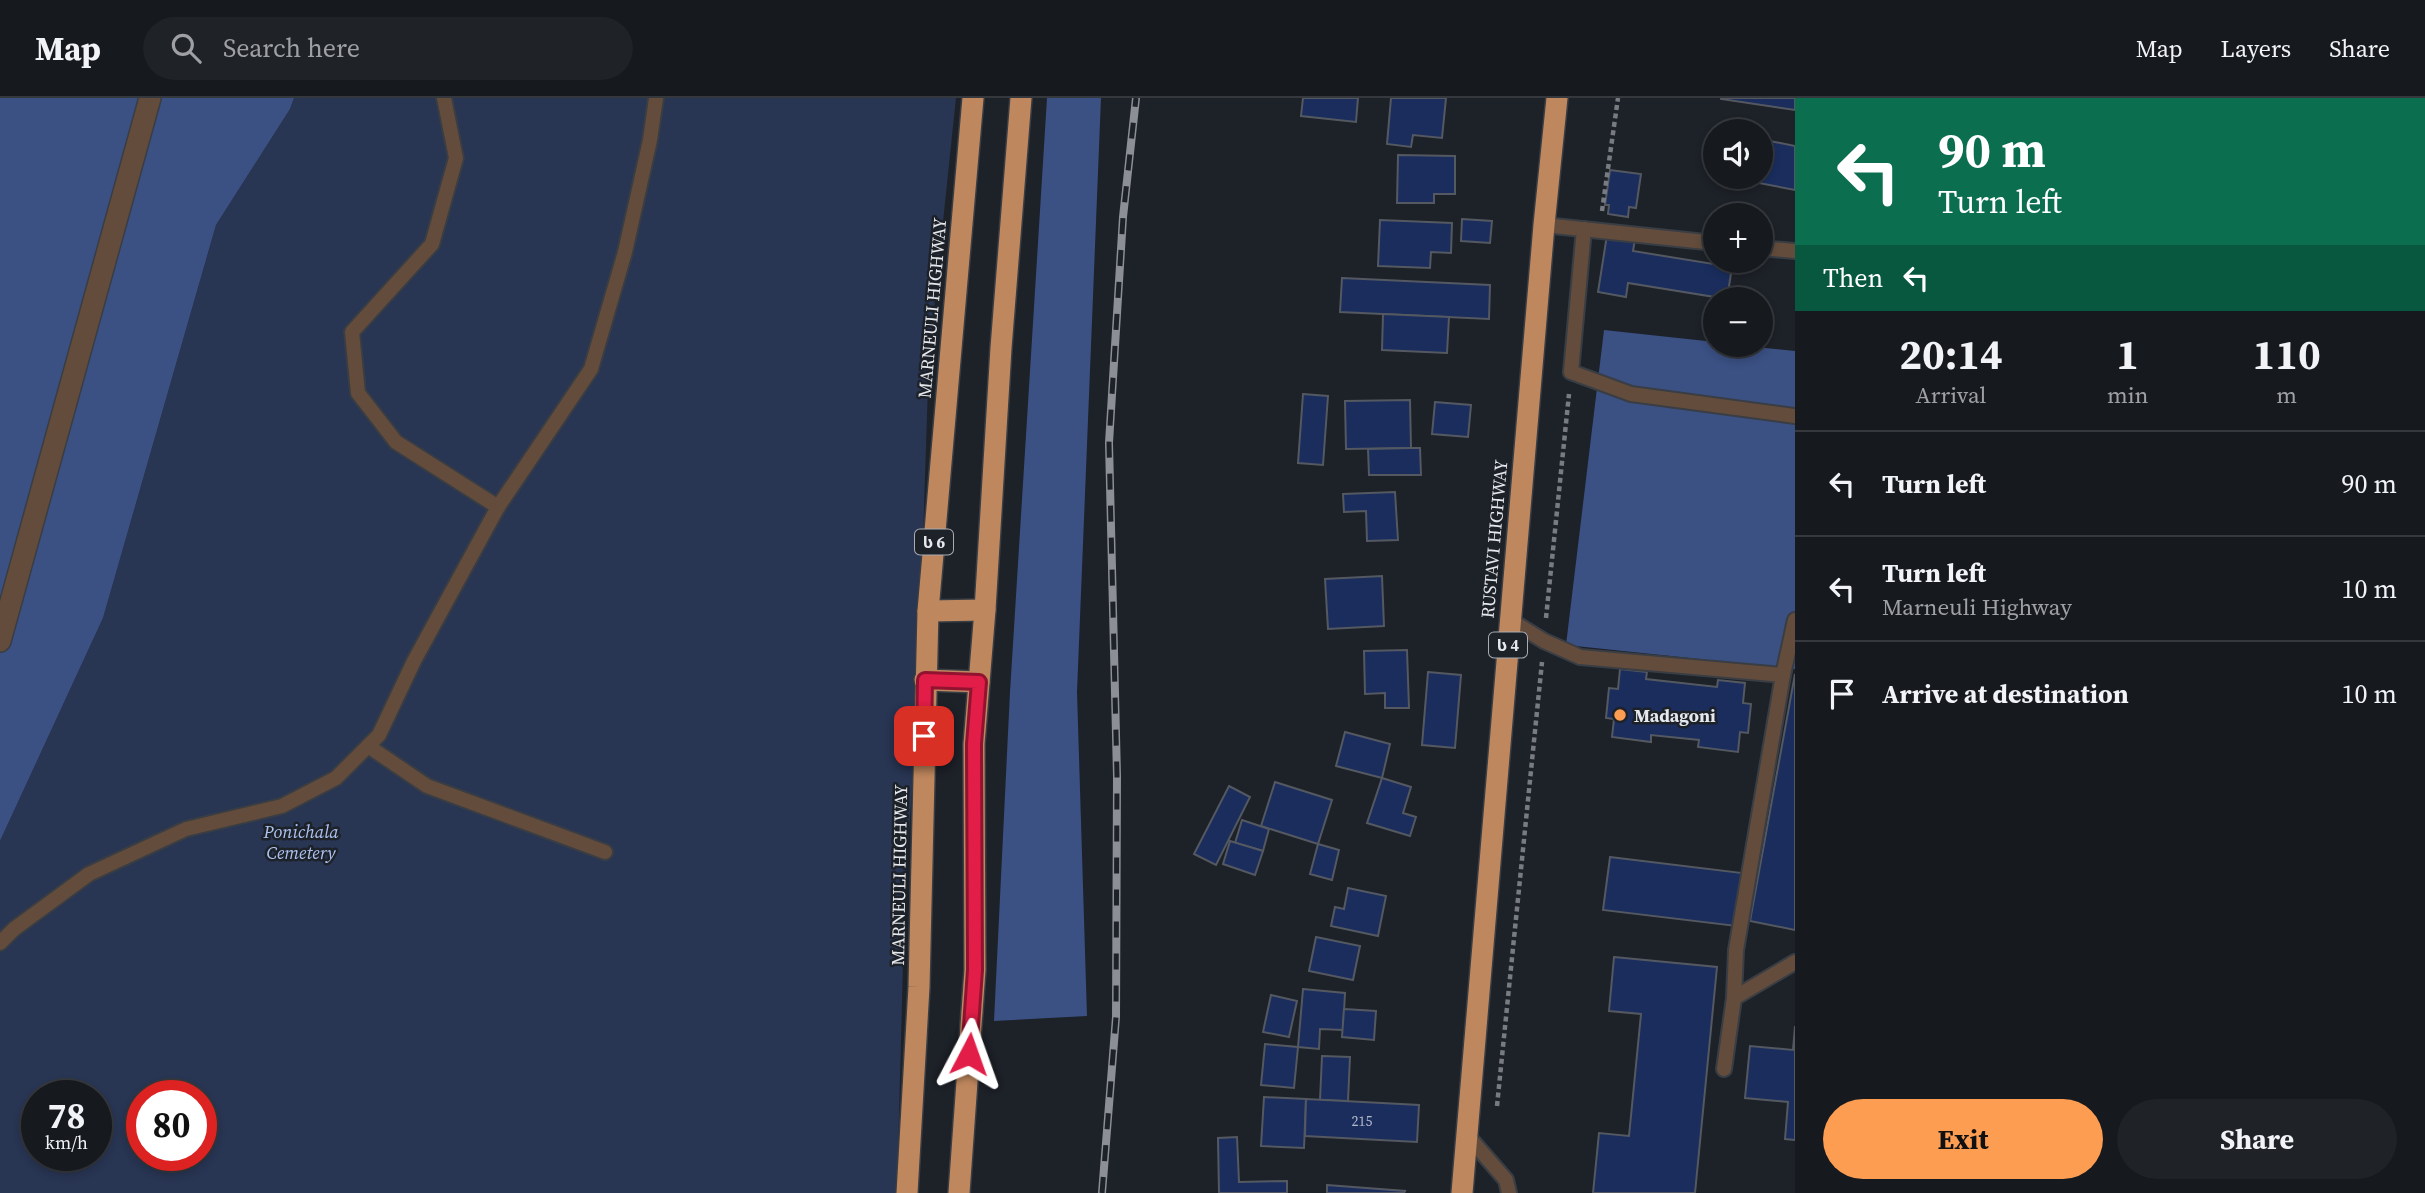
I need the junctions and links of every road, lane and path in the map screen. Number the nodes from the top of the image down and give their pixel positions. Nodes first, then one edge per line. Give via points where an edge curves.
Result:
1 (150, 98) edge
2 (444, 98) edge
3 (656, 98) edge
4 (973, 98) edge
5 (1021, 98) edge
6 (1557, 98) edge
7 (1618, 98) edge
8 (1544, 225) junction
9 (1592, 230) junction
10 (1703, 242) edge
11 (1773, 249) edge
12 (1795, 251) edge
13 (1571, 372) junction
14 (1795, 415) edge
15 (498, 507) junction
16 (985, 610) junction
17 (928, 611) junction
18 (1510, 620) junction
19 (1795, 620) edge
20 (0, 641) edge
21 (1544, 641) junction
22 (1783, 675) junction
23 (925, 680) junction
24 (979, 682) junction
25 (368, 746) junction
26 (605, 852) dead end
27 (0, 943) edge
28 (1795, 962) edge
29 (1734, 998) junction
30 (1724, 1069) dead end
31 (1497, 1110) dead end
32 (1467, 1135) junction
33 (907, 1193) edge
34 (959, 1193) edge
35 (1462, 1193) edge
36 (1509, 1193) edge

1 - 20 street
2 - 15 lane via 456,158 432,244 352,332 358,393 396,442
3 - 15 lane via 625,252 591,369
4 - 17 highway, MARNEULI HIGHWAY / ს 6
5 - 16 highway
6 - 8 highway, RUSTAVI HIGHWAY / ს 4
7 - 9 path
8 - 9 lane
8 - 18 highway, RUSTAVI HIGHWAY / ს 4
9 - 10 lane
9 - 13 lane
11 - 12 lane
13 - 14 lane via 1631,394
13 - 21 path
15 - 25 lane via 379,735
16 - 17 highway
16 - 24 highway
17 - 23 highway, MARNEULI HIGHWAY / ს 6
18 - 21 lane
18 - 32 highway, RUSTAVI HIGHWAY / ს 4
19 - 22 lane
21 - 22 lane via 1580,657
21 - 31 path
22 - 29 lane via 1736,950
23 - 24 highway
23 - 33 highway, MARNEULI HIGHWAY / ს 6 via 919,987
24 - 34 highway via 974,744 975,970
25 - 26 lane via 427,786
25 - 27 lane via 336,778 282,806 186,829 89,874
28 - 29 lane
29 - 30 lane
32 - 35 highway, RUSTAVI HIGHWAY / ს 4
32 - 36 lane via 1506,1180

